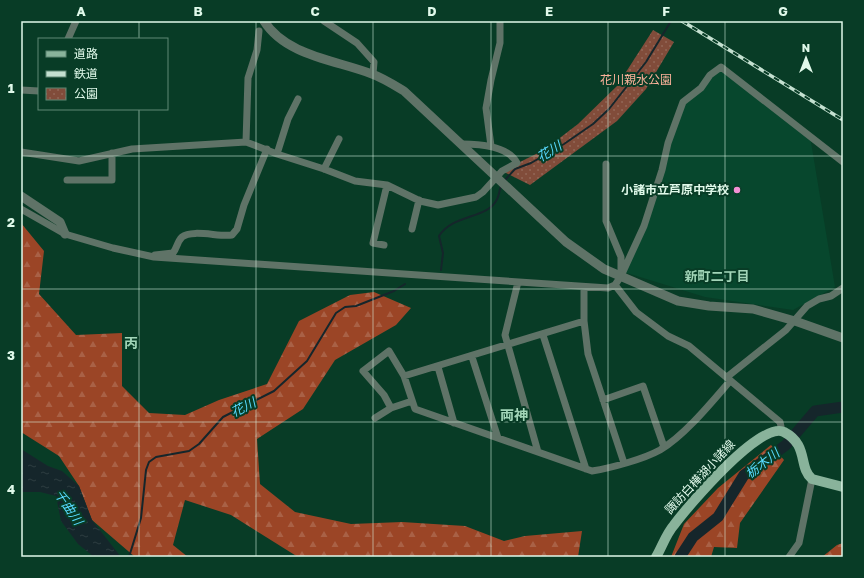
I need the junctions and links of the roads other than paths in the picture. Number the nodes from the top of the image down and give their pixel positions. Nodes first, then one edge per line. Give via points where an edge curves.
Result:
1 (264, 21) edge
2 (324, 21) edge
3 (500, 21) edge
4 (73, 22) edge
5 (334, 24) edge
6 (259, 31) dead end
7 (68, 38) edge
8 (373, 74) junction
9 (21, 90) edge
10 (38, 91) edge
11 (298, 99) dead end
12 (339, 138) dead end
13 (246, 142) junction
14 (463, 144) junction
15 (491, 146) junction
16 (267, 149) junction
17 (21, 152) edge
18 (112, 154) junction
19 (277, 154) junction
20 (843, 162) edge
21 (606, 164) dead end
22 (324, 169) junction
23 (499, 179) junction
24 (67, 180) dead end
25 (387, 185) junction
26 (21, 196) edge
27 (419, 200) junction
28 (21, 209) edge
29 (412, 229) dead end
30 (65, 234) junction
31 (384, 245) dead end
32 (154, 257) junction
33 (621, 276) junction
34 (518, 282) junction
35 (615, 285) junction
36 (584, 287) junction
37 (843, 288) edge
38 (584, 321) junction
39 (795, 321) junction
40 (543, 335) junction
41 (843, 338) edge
42 (508, 346) junction
43 (472, 357) junction
44 (438, 367) junction
45 (404, 376) junction
46 (728, 379) junction
47 (603, 400) junction
48 (412, 401) junction
49 (391, 408) junction
50 (375, 418) dead end
51 (454, 424) junction
52 (782, 431) junction
53 (498, 438) junction
54 (664, 446) junction
55 (538, 452) junction
56 (624, 462) junction
57 (586, 469) junction
58 (812, 479) junction
59 (843, 487) edge
60 (656, 557) edge
61 (789, 557) edge

1 - 8 street via 271,32 293,47
2 - 5 street
3 - 15 street via 500,43 486,108
4 - 7 street
5 - 8 street via 357,43 374,62
6 - 13 street via 257,50 248,78
8 - 14 street via 404,91
9 - 10 street
11 - 19 street via 288,119
12 - 22 street
13 - 16 street
13 - 18 street via 132,149
14 - 15 street
14 - 23 street
15 - 23 street via 514,158 517,164 508,167
16 - 19 street
16 - 32 street via 237,229 232,235 193,233 182,237 173,253 158,253
17 - 18 street via 79,161
18 - 24 street via 112,180
19 - 22 street
20 - 33 street via 721,67 683,102 668,143 644,226
21 - 33 street via 606,221 621,257
22 - 25 street via 355,181
23 - 27 street via 476,197 438,205
23 - 33 street via 566,242 589,260
25 - 27 street
25 - 31 street via 373,243
26 - 30 street via 60,222
27 - 29 street
28 - 30 street
30 - 32 street
32 - 34 street
33 - 35 street
33 - 39 street via 678,301 753,309
34 - 36 street
34 - 42 street via 505,335
35 - 36 street via 608,288
35 - 46 street via 636,312 668,336 689,346
36 - 38 street
37 - 39 street via 831,296 813,301
38 - 40 street
38 - 47 street via 588,354
39 - 41 street
39 - 46 street
40 - 42 street
40 - 57 street
42 - 43 street
42 - 55 street
43 - 44 street
43 - 53 street
44 - 45 street
44 - 51 street
45 - 48 street
45 - 49 street via 389,351 363,371
46 - 52 street via 780,422
46 - 54 street via 684,429
47 - 54 street via 643,386
47 - 56 street
48 - 49 street
48 - 51 street via 415,409
49 - 50 street
51 - 53 street
52 - 58 main road via 799,445 806,469
52 - 60 main road, 諏訪白樺湖小諸線 via 773,430 745,448 731,461 673,526
53 - 55 street
54 - 56 street
55 - 57 street
56 - 57 street via 592,471
58 - 59 main road
58 - 61 street via 799,543

